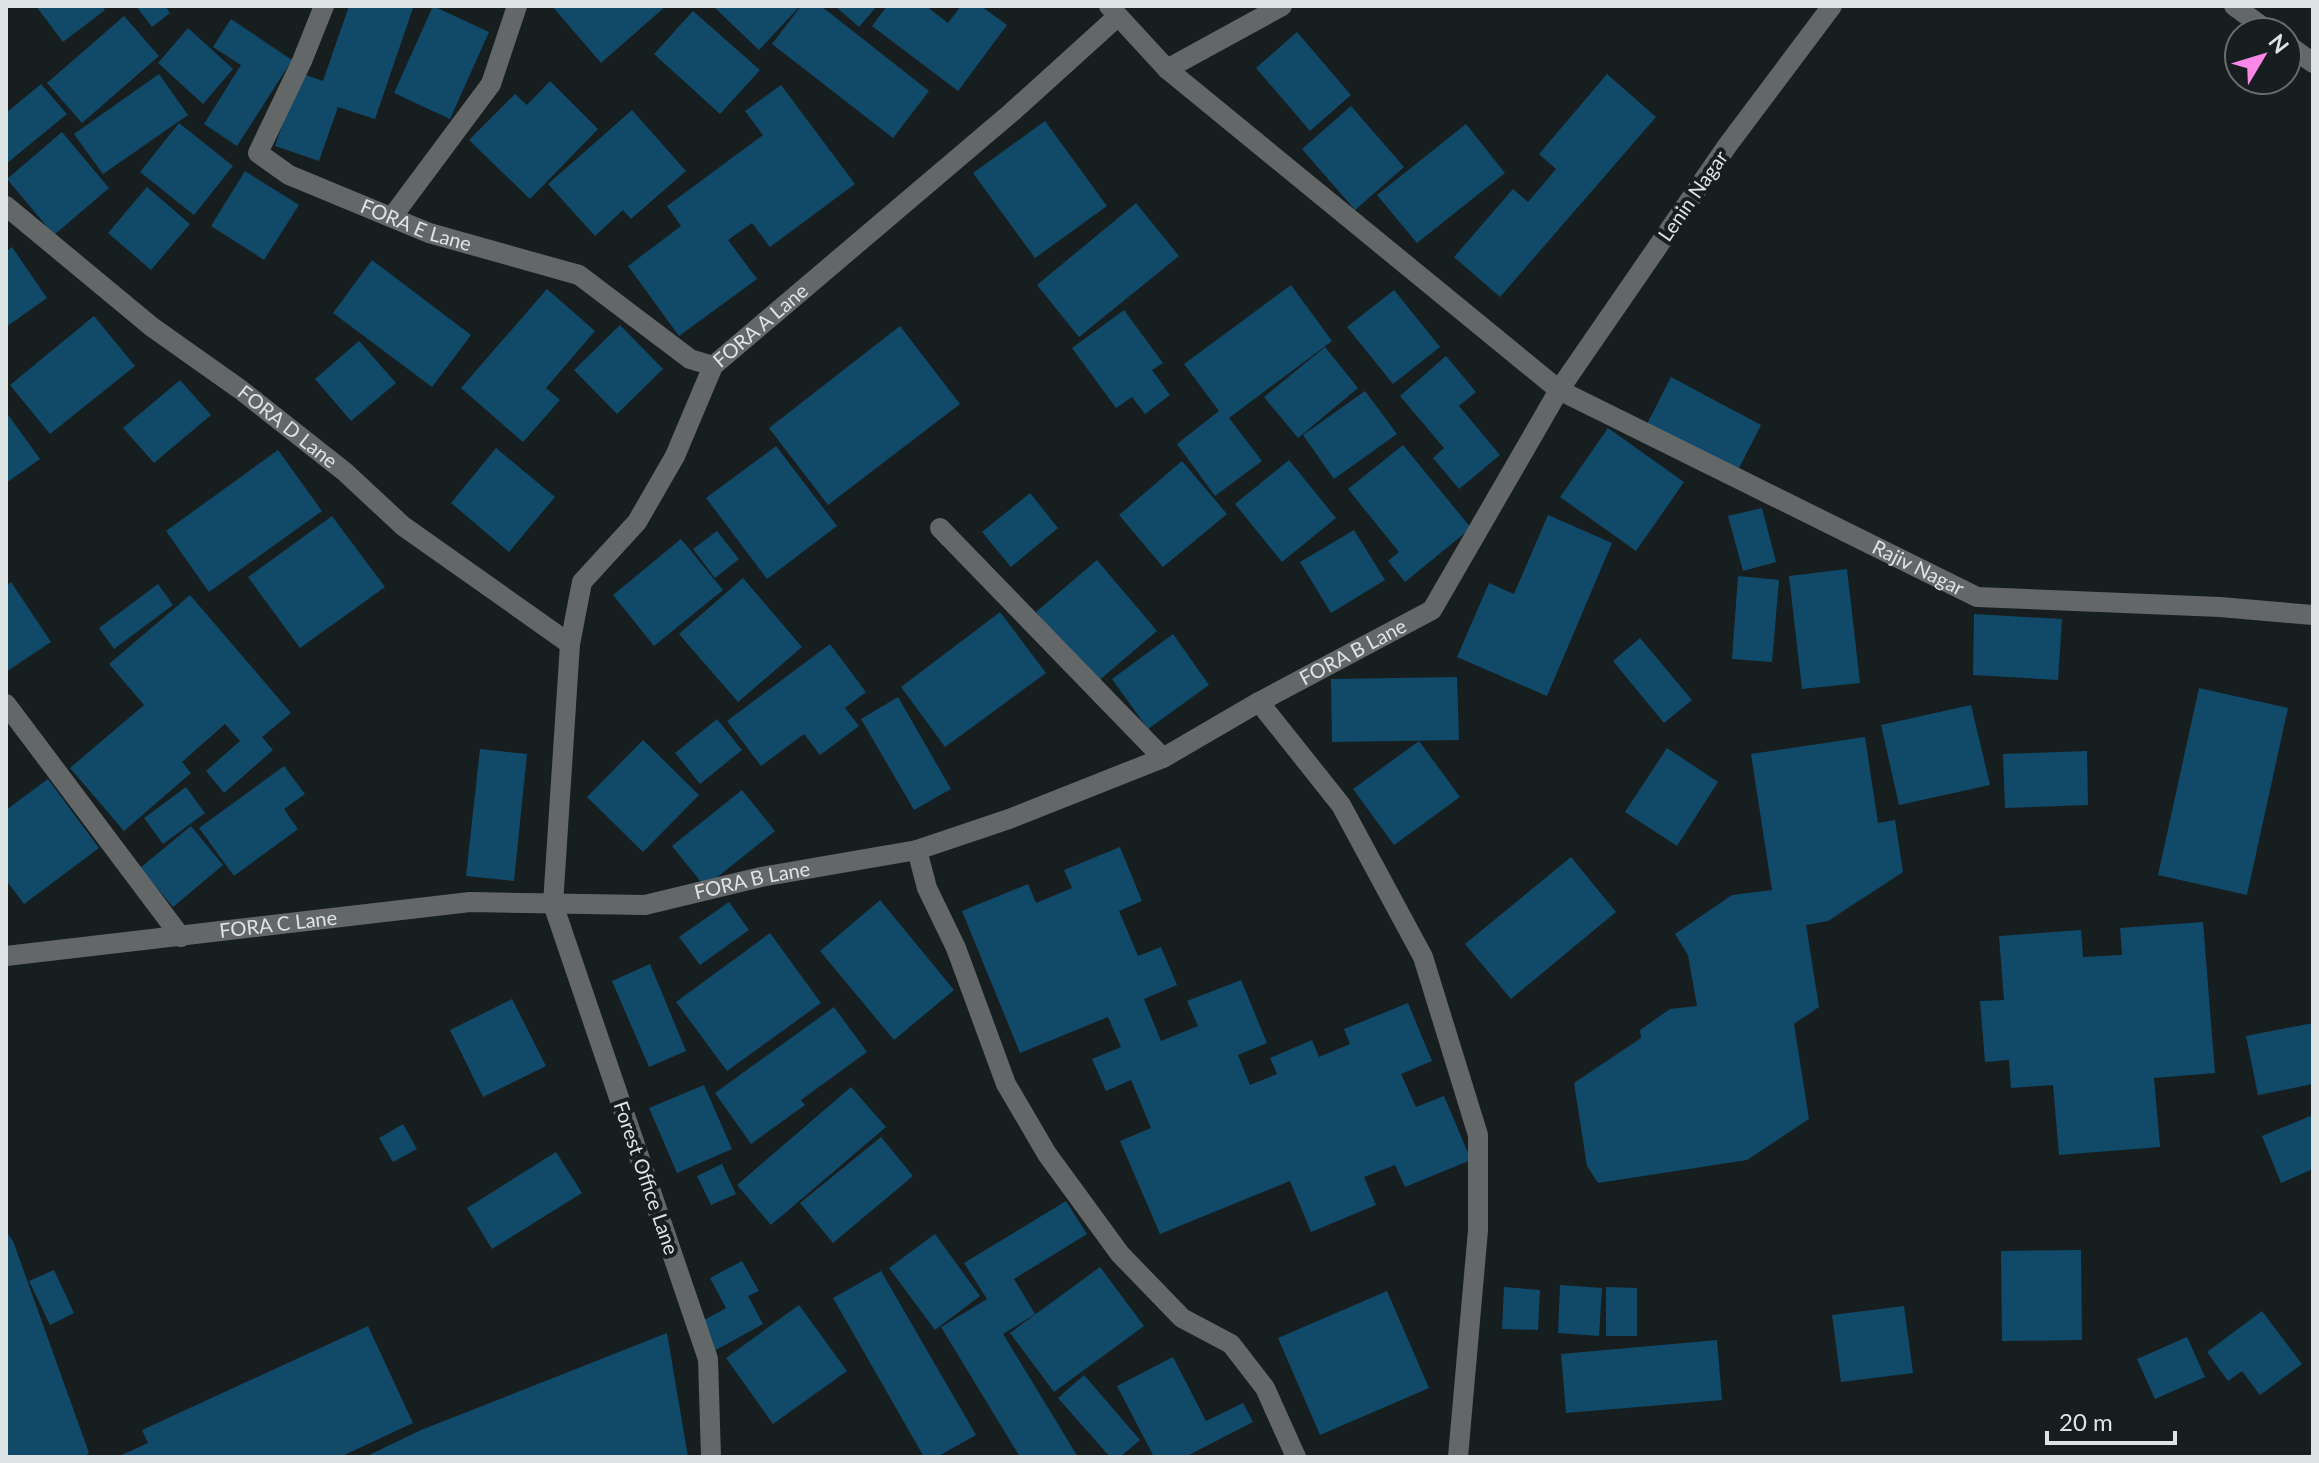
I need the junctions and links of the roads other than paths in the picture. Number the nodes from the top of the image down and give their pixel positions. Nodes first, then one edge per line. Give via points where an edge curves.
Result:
1 (324, 6) edge
2 (517, 6) edge
3 (1282, 6) edge
4 (1832, 6) edge
5 (1113, 11) edge
6 (1167, 69) junction
7 (6, 206) edge
8 (392, 217) junction
9 (713, 366) junction
10 (1559, 390) junction
11 (940, 528) dead end
12 (2313, 615) edge
13 (570, 644) junction
14 (1259, 702) junction
15 (6, 704) edge
16 (1163, 758) junction
17 (917, 850) junction
18 (553, 904) junction
19 (181, 937) junction
20 (6, 956) edge
21 (711, 1457) edge
22 (1296, 1457) edge
23 (1458, 1457) edge

1 - 8 street, FORA E Lane via 258,153 289,175
2 - 8 street via 491,84
3 - 6 street
4 - 10 street, Lenin Nagar via 1727,146
5 - 6 street, FORA A Lane
5 - 9 street, FORA A Lane via 1012,112
6 - 10 street
7 - 13 street, FORA D Lane via 152,327 333,463 403,526
8 - 9 street, FORA E Lane via 429,233 579,275 690,359
9 - 13 street, FORA A Lane via 675,456 637,522 582,582
10 - 12 street, Rajiv Nagar via 1977,597
10 - 14 street, FORA B Lane via 1432,610
11 - 16 street
13 - 18 street, FORA A Lane
14 - 16 street, FORA B Lane
14 - 23 street via 1341,805 1423,957 1478,1135 1478,1230
15 - 19 street
16 - 17 street, FORA B Lane
17 - 18 street, FORA B Lane via 761,877 645,905
17 - 22 street via 927,888 956,948 1006,1084 1047,1154 1120,1254 1182,1318 1231,1344 1265,1388
18 - 19 street, FORA C Lane via 470,902
18 - 21 street, Forest Office Lane via 708,1359
19 - 20 street, FORA C Lane

